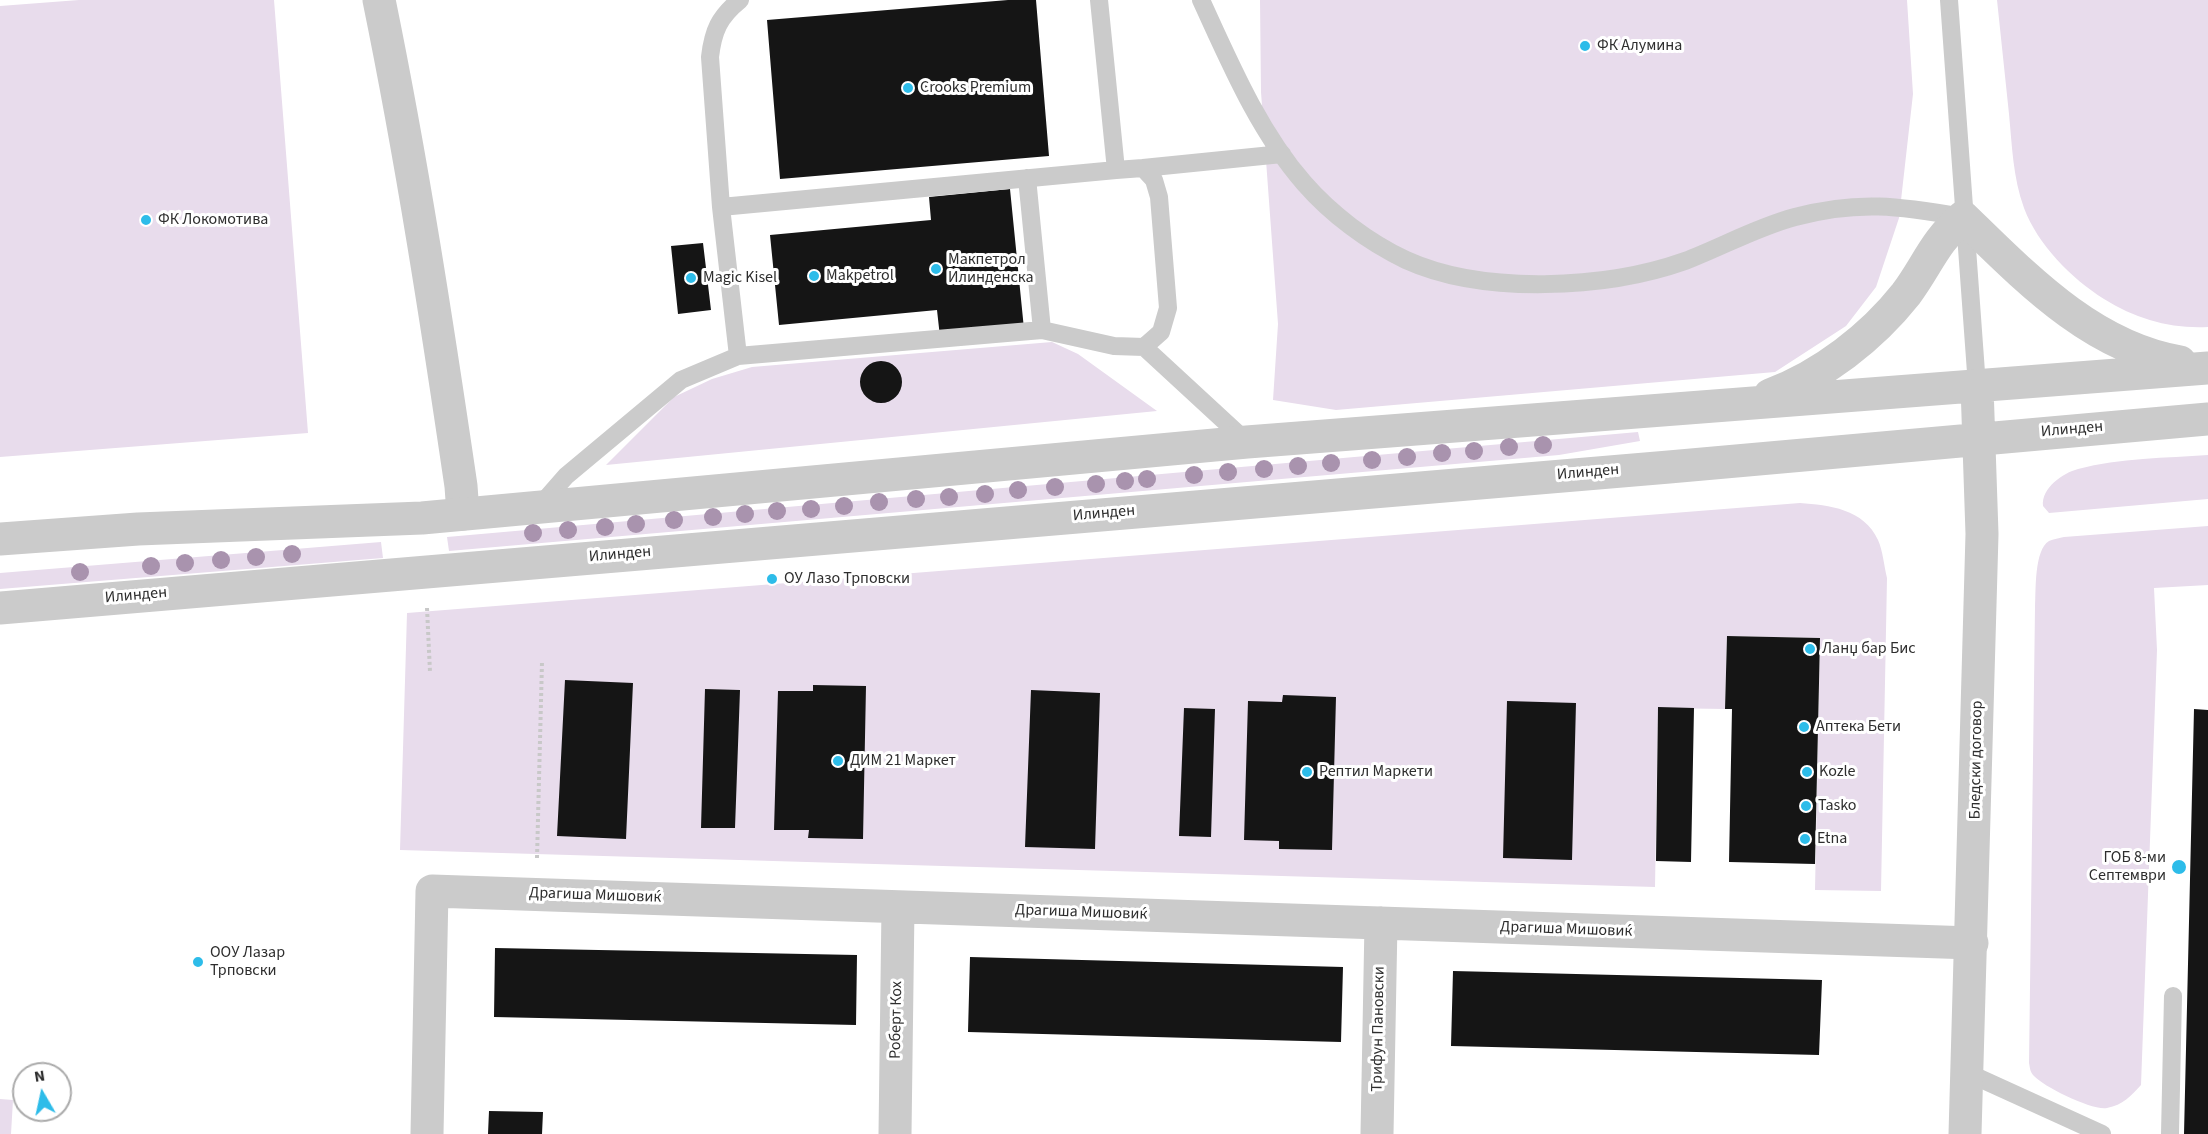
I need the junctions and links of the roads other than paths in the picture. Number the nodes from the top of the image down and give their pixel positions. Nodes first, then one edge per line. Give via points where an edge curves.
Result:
1 (379, 0) edge
2 (740, 0) edge
3 (1099, 0) edge
4 (1201, 0) edge
5 (1949, 0) edge
6 (1282, 154) junction
7 (1143, 168) junction
8 (1116, 170) junction
9 (1028, 178) junction
10 (721, 207) junction
11 (1963, 217) junction
12 (1042, 330) junction
13 (1144, 347) junction
14 (738, 356) junction
15 (2208, 367) edge
16 (1977, 386) junction
17 (1746, 405) junction
18 (2208, 418) edge
19 (1980, 439) junction
20 (1246, 442) junction
21 (538, 508) junction
22 (463, 514) junction
23 (0, 540) edge
24 (0, 608) edge
25 (898, 907) junction
26 (1381, 923) junction
27 (1972, 944) junction
28 (2174, 996) dead end
29 (1968, 1073) junction
30 (427, 1134) edge
31 (895, 1134) edge
32 (1377, 1134) edge
33 (1965, 1134) edge
34 (2102, 1134) edge
35 (2170, 1134) edge

1 - 22 street via 433,291
2 - 10 lane via 713,34 710,57
3 - 8 lane
4 - 6 lane via 1244,92
5 - 11 lane
6 - 7 lane
6 - 11 lane via 1304,184 1339,217 1386,249 1440,271 1514,284 1598,280 1640,273 1684,261 1795,217 1833,209 1867,205 1906,207
7 - 8 lane
7 - 13 lane via 1154,180 1159,197 1168,309 1161,332
8 - 9 lane
9 - 10 lane
9 - 12 lane
10 - 14 lane
11 - 15 street via 2037,287 2089,326 2118,343 2161,359
11 - 16 lane
11 - 17 street via 1934,248 1906,294 1858,342 1792,387
12 - 13 lane via 1114,346
12 - 14 lane
13 - 20 lane
14 - 21 lane via 681,380 566,476
15 - 16 street
16 - 17 street
16 - 19 street, Бледски договор
17 - 20 street
18 - 19 street, Илинден
19 - 24 street, Илинден
19 - 27 street, Бледски договор via 1982,534
20 - 21 street
21 - 22 street
22 - 23 street
25 - 26 street, Драгиша Мишовиќ
25 - 30 street, Драгиша Мишовиќ via 432,891
25 - 31 street, Роберт Кох
26 - 27 street, Драгиша Мишовиќ
26 - 32 street, Трифун Пановски
27 - 29 street, Бледски договор
28 - 35 lane
29 - 33 street, Бледски договор
29 - 34 lane

